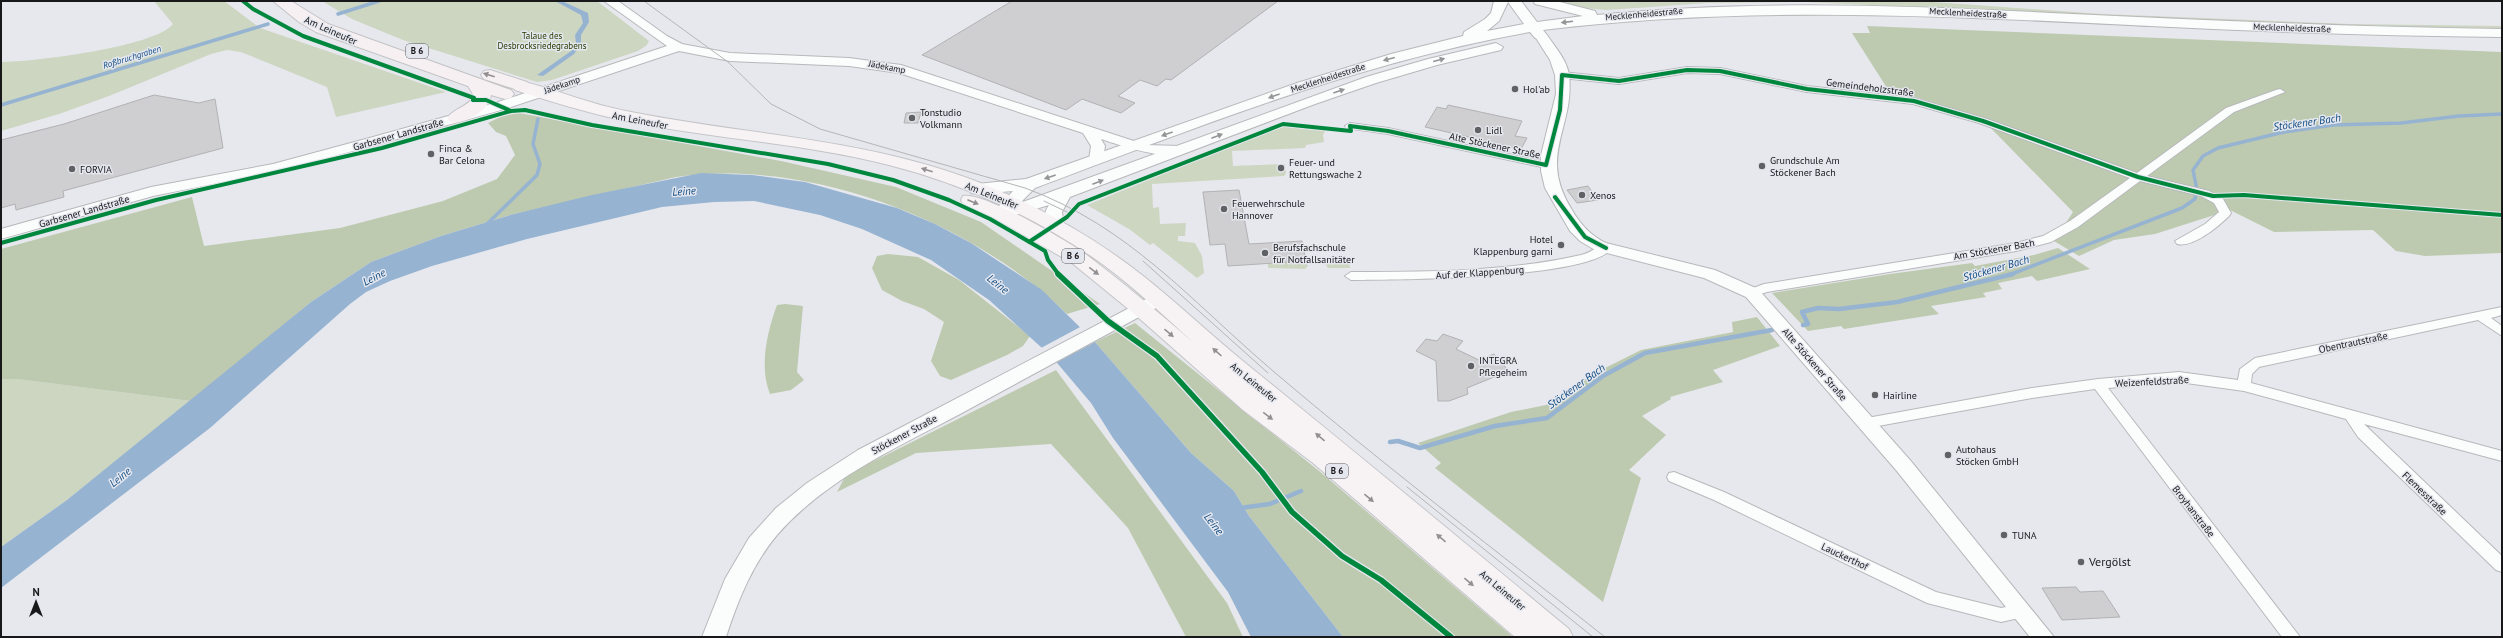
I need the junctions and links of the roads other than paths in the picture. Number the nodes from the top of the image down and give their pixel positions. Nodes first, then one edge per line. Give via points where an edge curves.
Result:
1 (281, 1) edge
2 (302, 1) edge
3 (610, 1) edge
4 (1501, 1) edge
5 (1514, 1) edge
6 (1540, 1) edge
7 (1619, 16) junction
8 (1538, 32) junction
9 (2502, 33) edge
10 (2502, 40) edge
11 (1454, 42) junction
12 (678, 47) junction
13 (1562, 75) junction
14 (474, 83) junction
15 (2280, 92) dead end
16 (515, 93) junction
17 (538, 93) junction
18 (456, 118) junction
19 (1350, 126) dead end
20 (1088, 130) junction
21 (1136, 146) junction
22 (1180, 150) junction
23 (1096, 160) junction
24 (1546, 165) junction
25 (2138, 177) junction
26 (1030, 184) junction
27 (977, 189) junction
28 (1062, 196) junction
29 (1012, 208) junction
30 (1054, 225) junction
31 (1, 234) edge
32 (2180, 241) dead end
33 (1606, 248) junction
34 (1351, 276) dead end
35 (1752, 293) junction
36 (1148, 303) junction
37 (2502, 311) edge
38 (2479, 315) junction
39 (2502, 332) edge
40 (2098, 384) junction
41 (2244, 386) junction
42 (2352, 417) junction
43 (1867, 424) junction
44 (2502, 456) edge
45 (1674, 477) dead end
46 (2502, 566) edge
47 (2022, 611) junction
48 (714, 637) edge
49 (1534, 637) edge
50 (1560, 637) edge
51 (2043, 637) edge
52 (2292, 637) edge

1 - 14 highway, Am Leineufer / B 6 via 304,19 322,28
16 -> 2 highway, Am Leineufer / B 6 via 335,22
3 - 12 street, Jädekamp via 662,39
4 - 11 main road via 1494,19
5 - 8 main road
6 - 7 main road via 1576,11
7 -> 8 main road, Mecklenheidestraße
7 - 9 main road, Mecklenheidestraße via 1706,9 1875,9 2207,25
8 - 10 main road, Mecklenheidestraße via 1716,20 1866,17 2312,37
8 - 11 main road, Mecklenheidestraße
8 - 13 street, Alte Stöckener Straße via 1555,58
22 -> 8 main road, Mecklenheidestraße via 1401,70
11 -> 21 main road, Mecklenheidestraße via 1324,78
12 - 17 street, Jädekamp
12 - 20 street, Jädekamp via 730,57 849,62 901,69
13 - 24 street, Alte Stöckener Straße via 1560,110
13 - 25 street, Gemeindeholzstraße via 1619,81 1687,70 1720,70 1807,89 1914,101 1983,121
14 - 16 highway, Am Leineufer / B 6
14 - 18 highway via 483,96 481,100 474,108
15 - 25 street, Am Stöckener Bach via 2230,110
16 - 17 main road, Am Leineufer / B 6
16 - 18 street, Garbsener Landstraße
16 -> 29 main road, Am Leineufer / B 6 via 613,124 675,136 812,154 856,163
27 -> 17 main road, Am Leineufer / B 6 via 913,166 867,154 623,114
18 - 31 street, Garbsener Landstraße via 274,168 151,192
19 - 24 street, Alte Stöckener Straße via 1388,131
20 - 21 street, Jädekamp
20 - 23 street via 1098,146
21 - 22 street, Jädekamp via 1154,150
21 - 23 main road, Mecklenheidestraße
28 -> 22 main road, Mecklenheidestraße
23 -> 26 main road, Mecklenheidestraße
24 - 33 street, Alte Stöckener Straße via 1549,183 1564,210 1585,237
25 - 32 street, Gemeindeholzstraße via 2213,196 2223,207 2225,213 2208,230
25 - 35 street, Am Stöckener Bach via 2063,232 2034,243 1764,288
26 - 27 main road
26 - 29 main road, Mecklenheidestraße
27 - 29 main road, Am Leineufer / B 6
28 - 29 main road, Mecklenheidestraße
28 - 30 main road via 1053,212
29 - 30 main road, Am Leineufer / B 6
29 -> 36 main road, Am Leineufer / B 6 via 1079,259
30 - 36 main road, Am Leineufer / B 6 via 1098,251
33 - 34 street, Auf der Klappenburg via 1593,257 1511,271
33 - 35 street, Alte Stöckener Straße via 1724,279
35 - 43 street, Alte Stöckener Straße
36 - 48 main road, Stöckener Straße via 833,474 771,528 746,561 724,607
36 -> 49 main road, Am Leineufer / B 6 via 1251,404 1321,457
50 -> 36 main road, Am Leineufer / B 6 via 1224,358
37 - 38 street, Obentrautstraße
38 - 39 street
38 - 41 street, Obentrautstraße via 2255,363 2245,372
40 - 41 street, Weizenfeldstraße via 2179,377
40 - 43 street, Weizenfeldstraße via 2032,393
40 - 52 street, Broyhanstraße
41 - 42 street, Weizenfeldstraße
42 - 44 street, Weizenfeldstraße
42 - 46 street, Flemesstraße via 2363,434
43 - 47 street, Alte Stöckener Straße
45 - 47 street, Lauckerthof via 1933,598 2001,614
47 - 51 street, Alte Stöckener Straße

